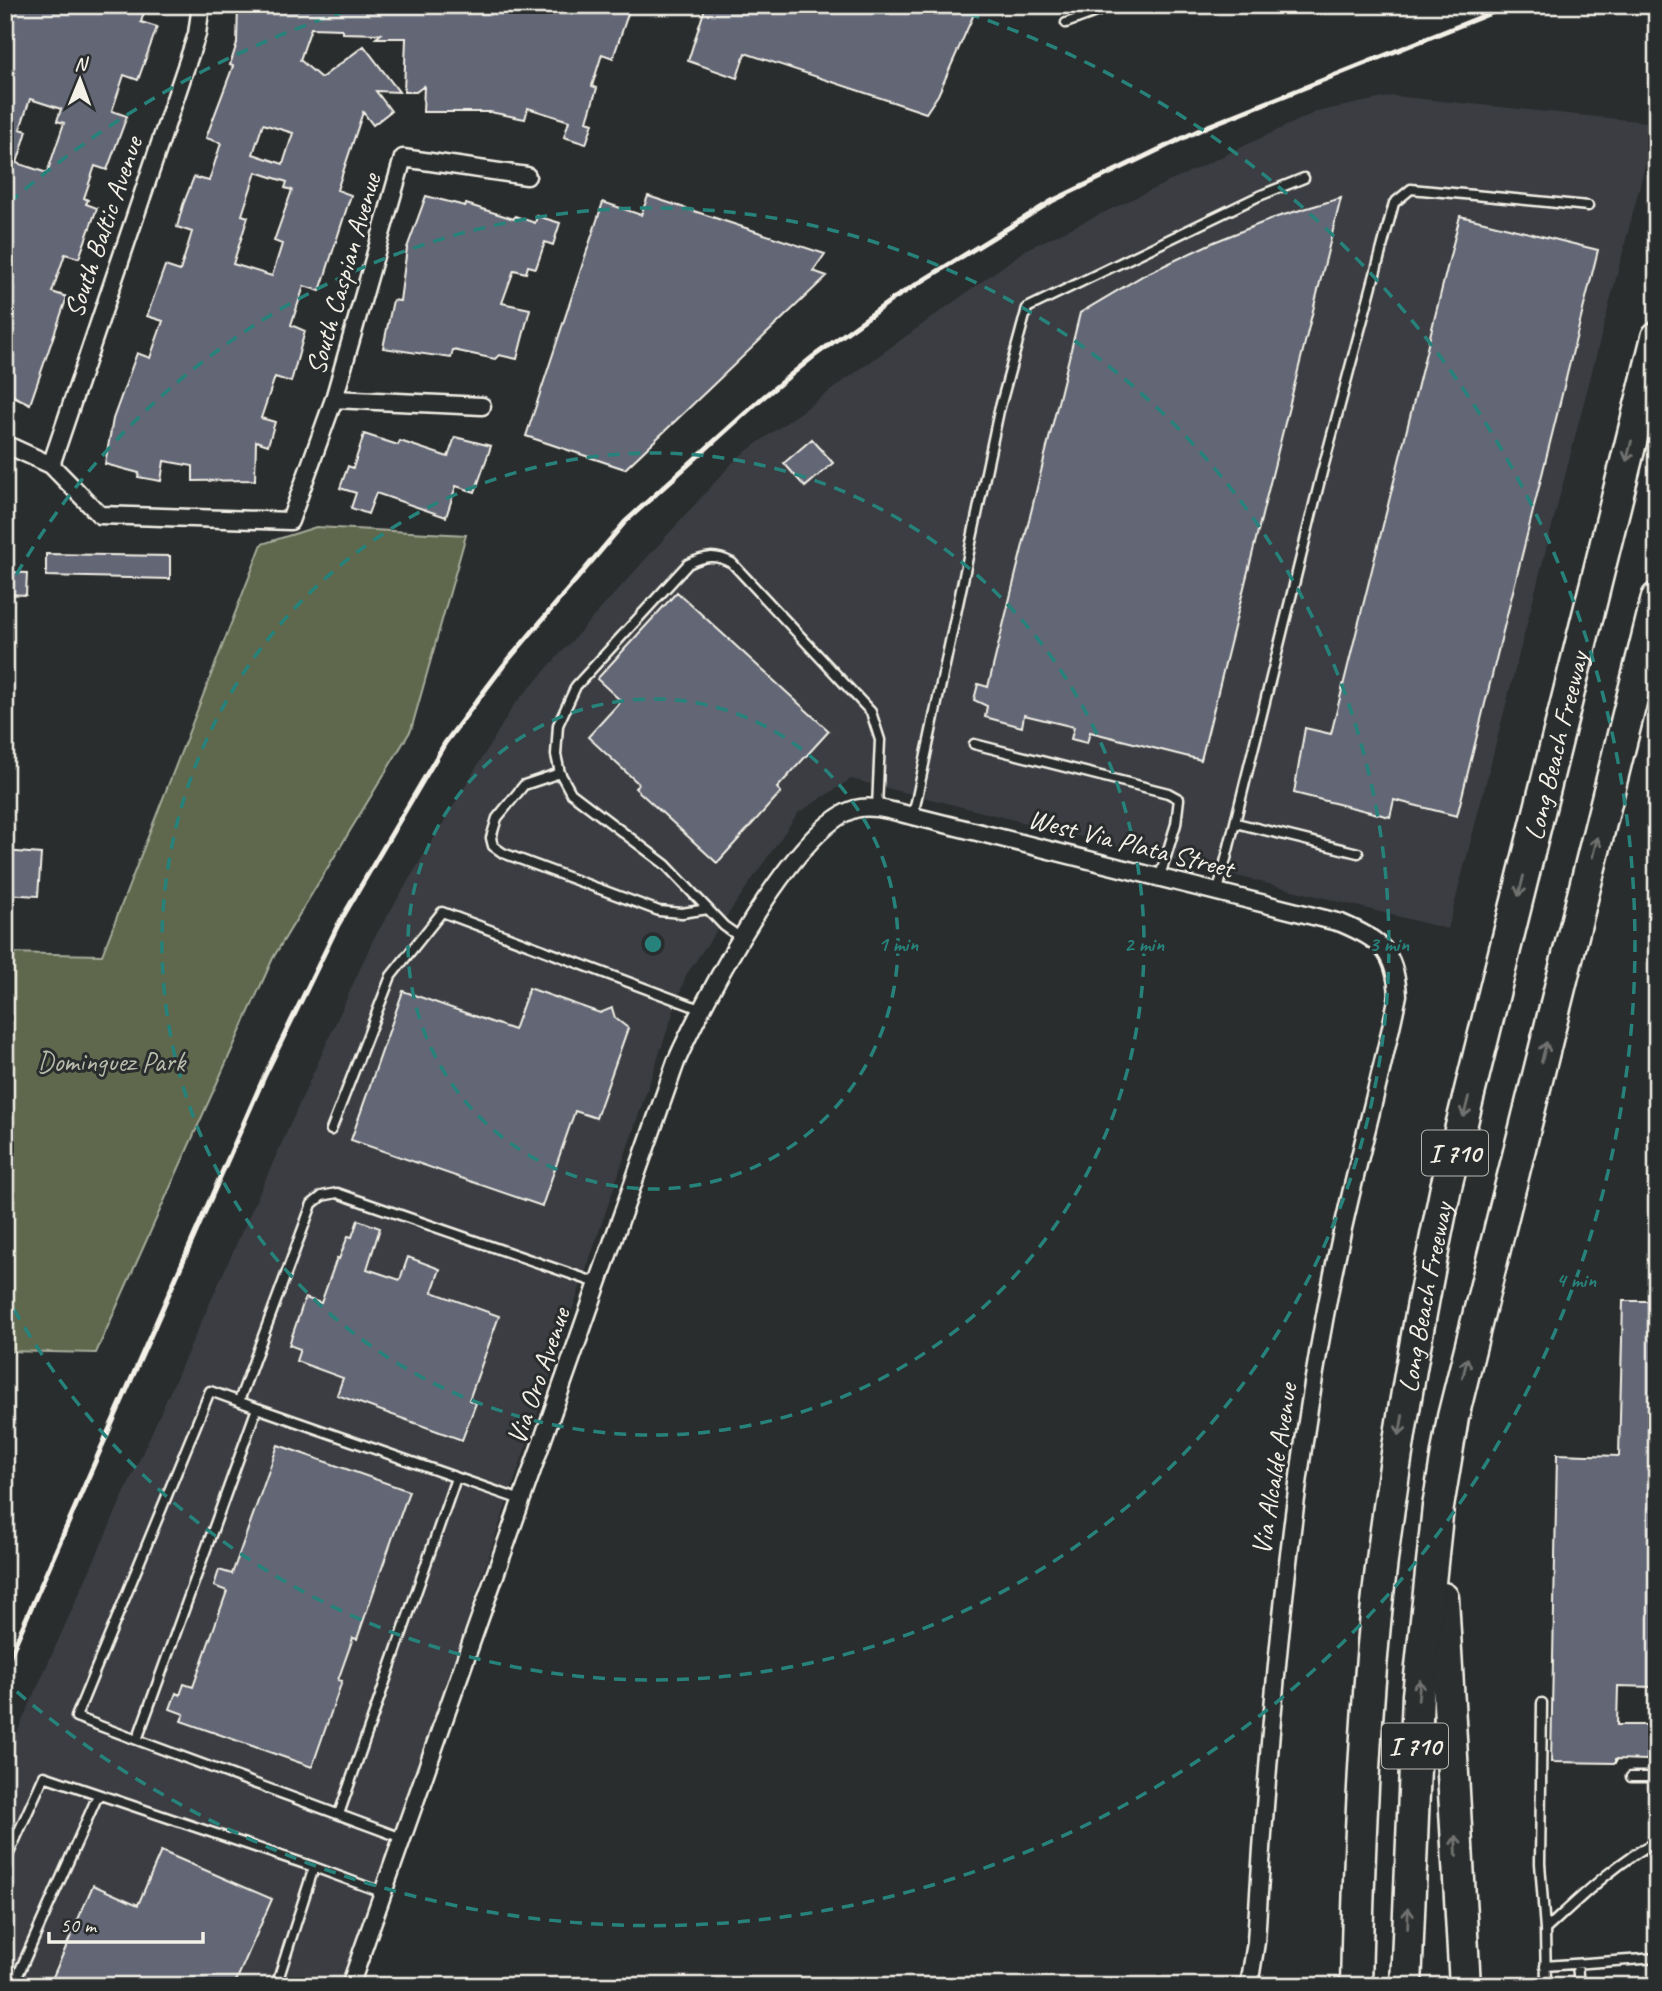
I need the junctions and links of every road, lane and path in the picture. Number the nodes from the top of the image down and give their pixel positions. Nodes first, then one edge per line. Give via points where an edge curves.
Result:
1 (201, 5) edge
2 (1115, 5) edge
3 (1066, 23) dead end
4 (527, 176) dead end
5 (1304, 178) dead end
6 (1588, 206) dead end
7 (1657, 337) edge
8 (334, 399) junction
9 (482, 406) dead end
10 (5, 444) edge
11 (51, 465) junction
12 (1657, 598) edge
13 (974, 744) dead end
14 (560, 773) junction
15 (877, 808) junction
16 (836, 816) joint
17 (913, 816) junction
18 (1236, 822) junction
19 (1358, 853) dead end
20 (1160, 876) junction
21 (1218, 891) junction
22 (708, 909) junction
23 (741, 938) junction
24 (1396, 968) joint
25 (700, 1009) junction
26 (331, 1130) dead end
27 (597, 1283) junction
28 (239, 1401) junction
29 (257, 1408) junction
30 (456, 1478) junction
31 (524, 1501) junction
32 (1438, 1507) junction
33 (1542, 1703) dead end
34 (137, 1741) junction
35 (1631, 1777) dead end
36 (1657, 1777) edge
37 (98, 1795) junction
38 (339, 1814) junction
39 (401, 1838) junction
40 (1657, 1841) edge
41 (5, 1862) edge
42 (314, 1867) junction
43 (381, 1892) junction
44 (1545, 1930) junction
45 (1657, 1958) edge
46 (1577, 1964) junction
47 (1545, 1966) junction
48 (13, 1986) edge
49 (276, 1986) edge
50 (349, 1986) edge
51 (1249, 1986) edge
52 (1356, 1986) edge
53 (1406, 1986) edge
54 (1465, 1986) edge
55 (1546, 1986) edge
56 (1579, 1986) edge

1 - 11 street, South Baltic Avenue via 197,34
2 - 3 lane
4 - 8 street, South Caspian Avenue via 403,158
5 - 17 lane via 1027,308 999,411
6 - 18 lane via 1411,189 1394,204
7 -> 52 highway, Long Beach Freeway / I 710 via 1446,1187 1420,1311 1378,1596 1365,1756
8 - 9 street
8 - 11 street, South Caspian Avenue via 290,522 100,515
10 - 11 street
32 -> 12 highway, Long Beach Freeway / I 710 via 1453,1417
13 - 20 lane via 1179,799
14 - 15 lane via 558,725 576,687 675,576 703,556 720,556 732,563 871,712 880,740
14 - 22 lane via 571,793 666,865
14 - 22 lane via 524,785 497,817 493,846 659,911
15 - 16 street, West Via Plata Street via 857,808
15 - 17 street, West Via Plata Street
16 - 23 street, Via Oro Avenue via 812,837
17 - 20 street, West Via Plata Street
18 - 19 lane
18 - 21 lane
20 - 21 street, West Via Plata Street
21 - 24 street, West Via Plata Street via 1360,931 1387,950
22 - 23 lane
23 - 25 street, Via Oro Avenue
24 - 51 street, Via Alcalde Avenue via 1398,995 1330,1289 1299,1465 1280,1611
25 - 26 lane via 442,912 391,976
25 - 27 street, Via Oro Avenue via 676,1062
27 - 28 lane via 337,1193 322,1196 312,1204
27 - 31 street, Via Oro Avenue
28 - 29 lane
28 - 34 lane via 210,1391 76,1717
29 - 30 lane
29 - 34 lane
30 - 31 lane
30 - 38 lane
31 - 39 street, Via Oro Avenue
53 -> 32 highway, Long Beach Freeway / I 710 via 1418,1695
54 -> 32 highway
33 - 44 lane via 1540,1863
34 - 38 lane
35 - 36 lane
37 - 41 lane via 44,1776
37 - 42 lane
37 - 48 lane
38 - 39 lane
39 - 43 street, Via Oro Avenue
40 - 44 lane via 1592,1887
42 - 43 lane
42 - 49 lane
43 - 50 street, Via Oro Avenue
44 - 47 lane
45 - 46 lane
46 - 47 lane
46 - 56 lane
47 - 55 lane

